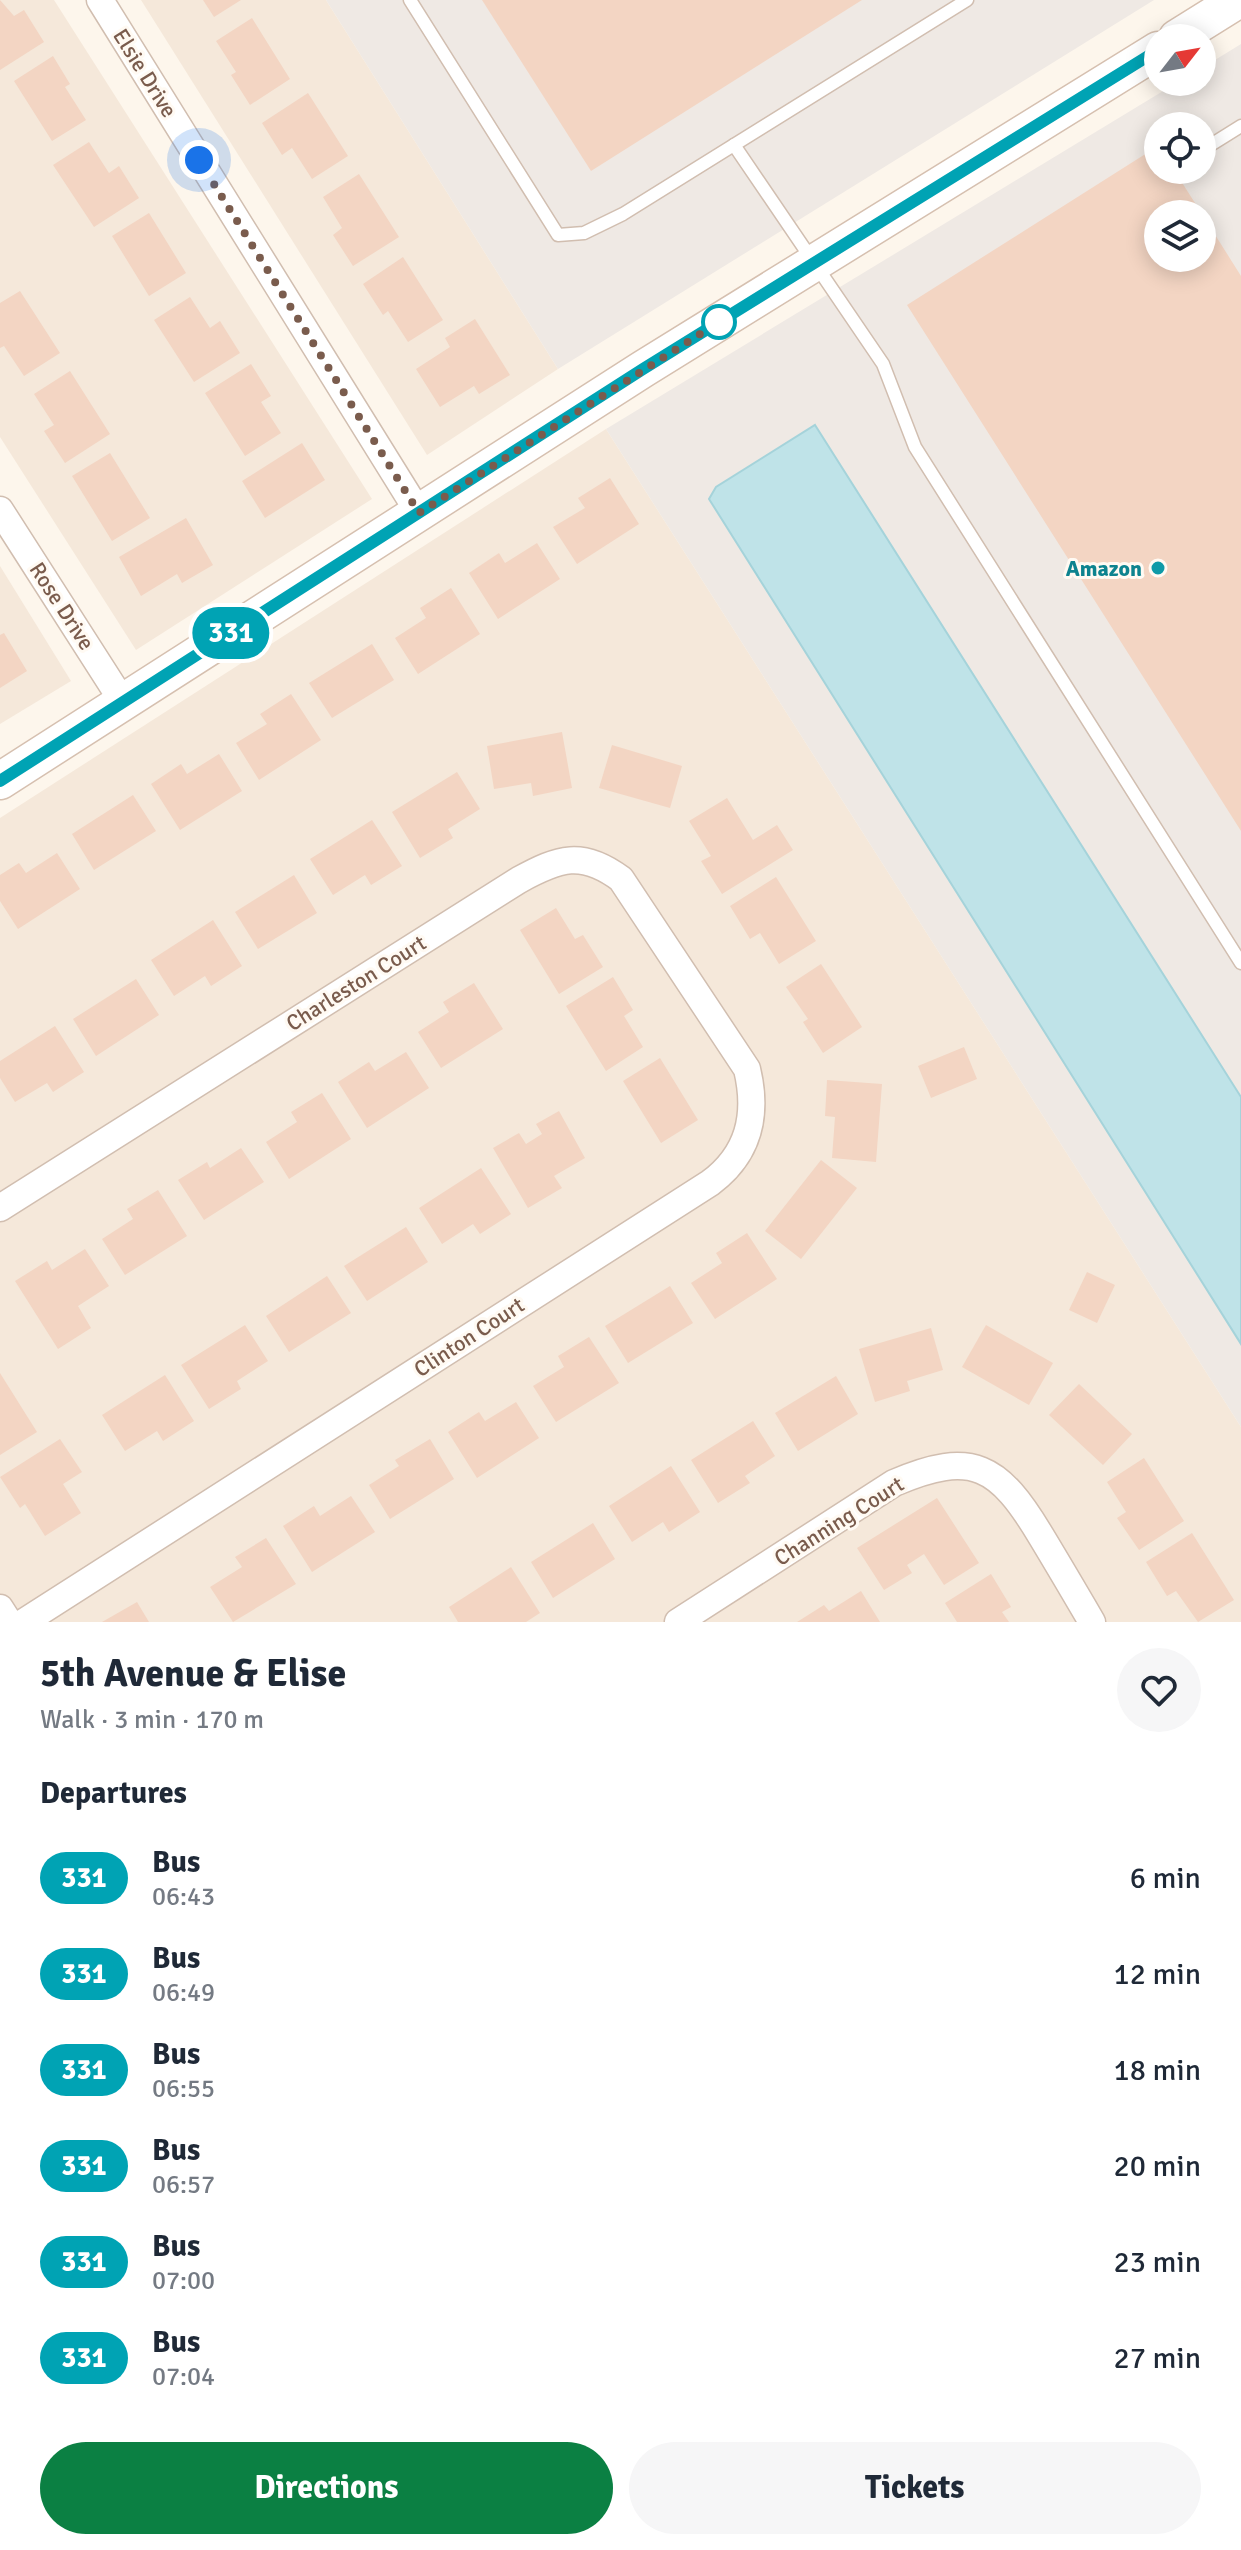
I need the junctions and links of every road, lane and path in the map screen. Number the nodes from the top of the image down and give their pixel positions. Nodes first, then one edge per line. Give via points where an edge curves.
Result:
1 (100, 0) edge
2 (410, 0) edge
3 (967, 0) edge
4 (1238, 0) edge
5 (1199, 24) edge
6 (1144, 59) edge
7 (1241, 126) edge
8 (1216, 142) edge
9 (734, 145) junction
10 (816, 262) junction
11 (0, 510) edge
12 (419, 513) junction
13 (123, 702) junction
14 (0, 781) edge
15 (1241, 963) edge
16 (684, 977) joint
17 (0, 1208) edge
18 (0, 1608) edge
19 (9, 1622) edge
20 (24, 1622) edge
21 (678, 1622) edge
22 (1092, 1622) edge

1 - 12 street, Elsie Drive
2 - 9 lane via 558,235 584,233 623,214
3 - 9 lane
4 - 5 street
6 - 10 street
7 - 8 lane
9 - 10 lane
10 - 12 street
10 - 15 lane via 883,364 915,447
11 - 13 street, Rose Drive
12 - 13 street
13 - 14 street
16 - 17 street, Charleston Court via 621,879 598,862 569,860 540,868
16 - 20 street, Clinton Court via 747,1069 753,1095 741,1154 727,1170
18 - 19 street
21 - 22 street, Channing Court via 894,1483 930,1469 958,1466 1003,1480 1021,1501

